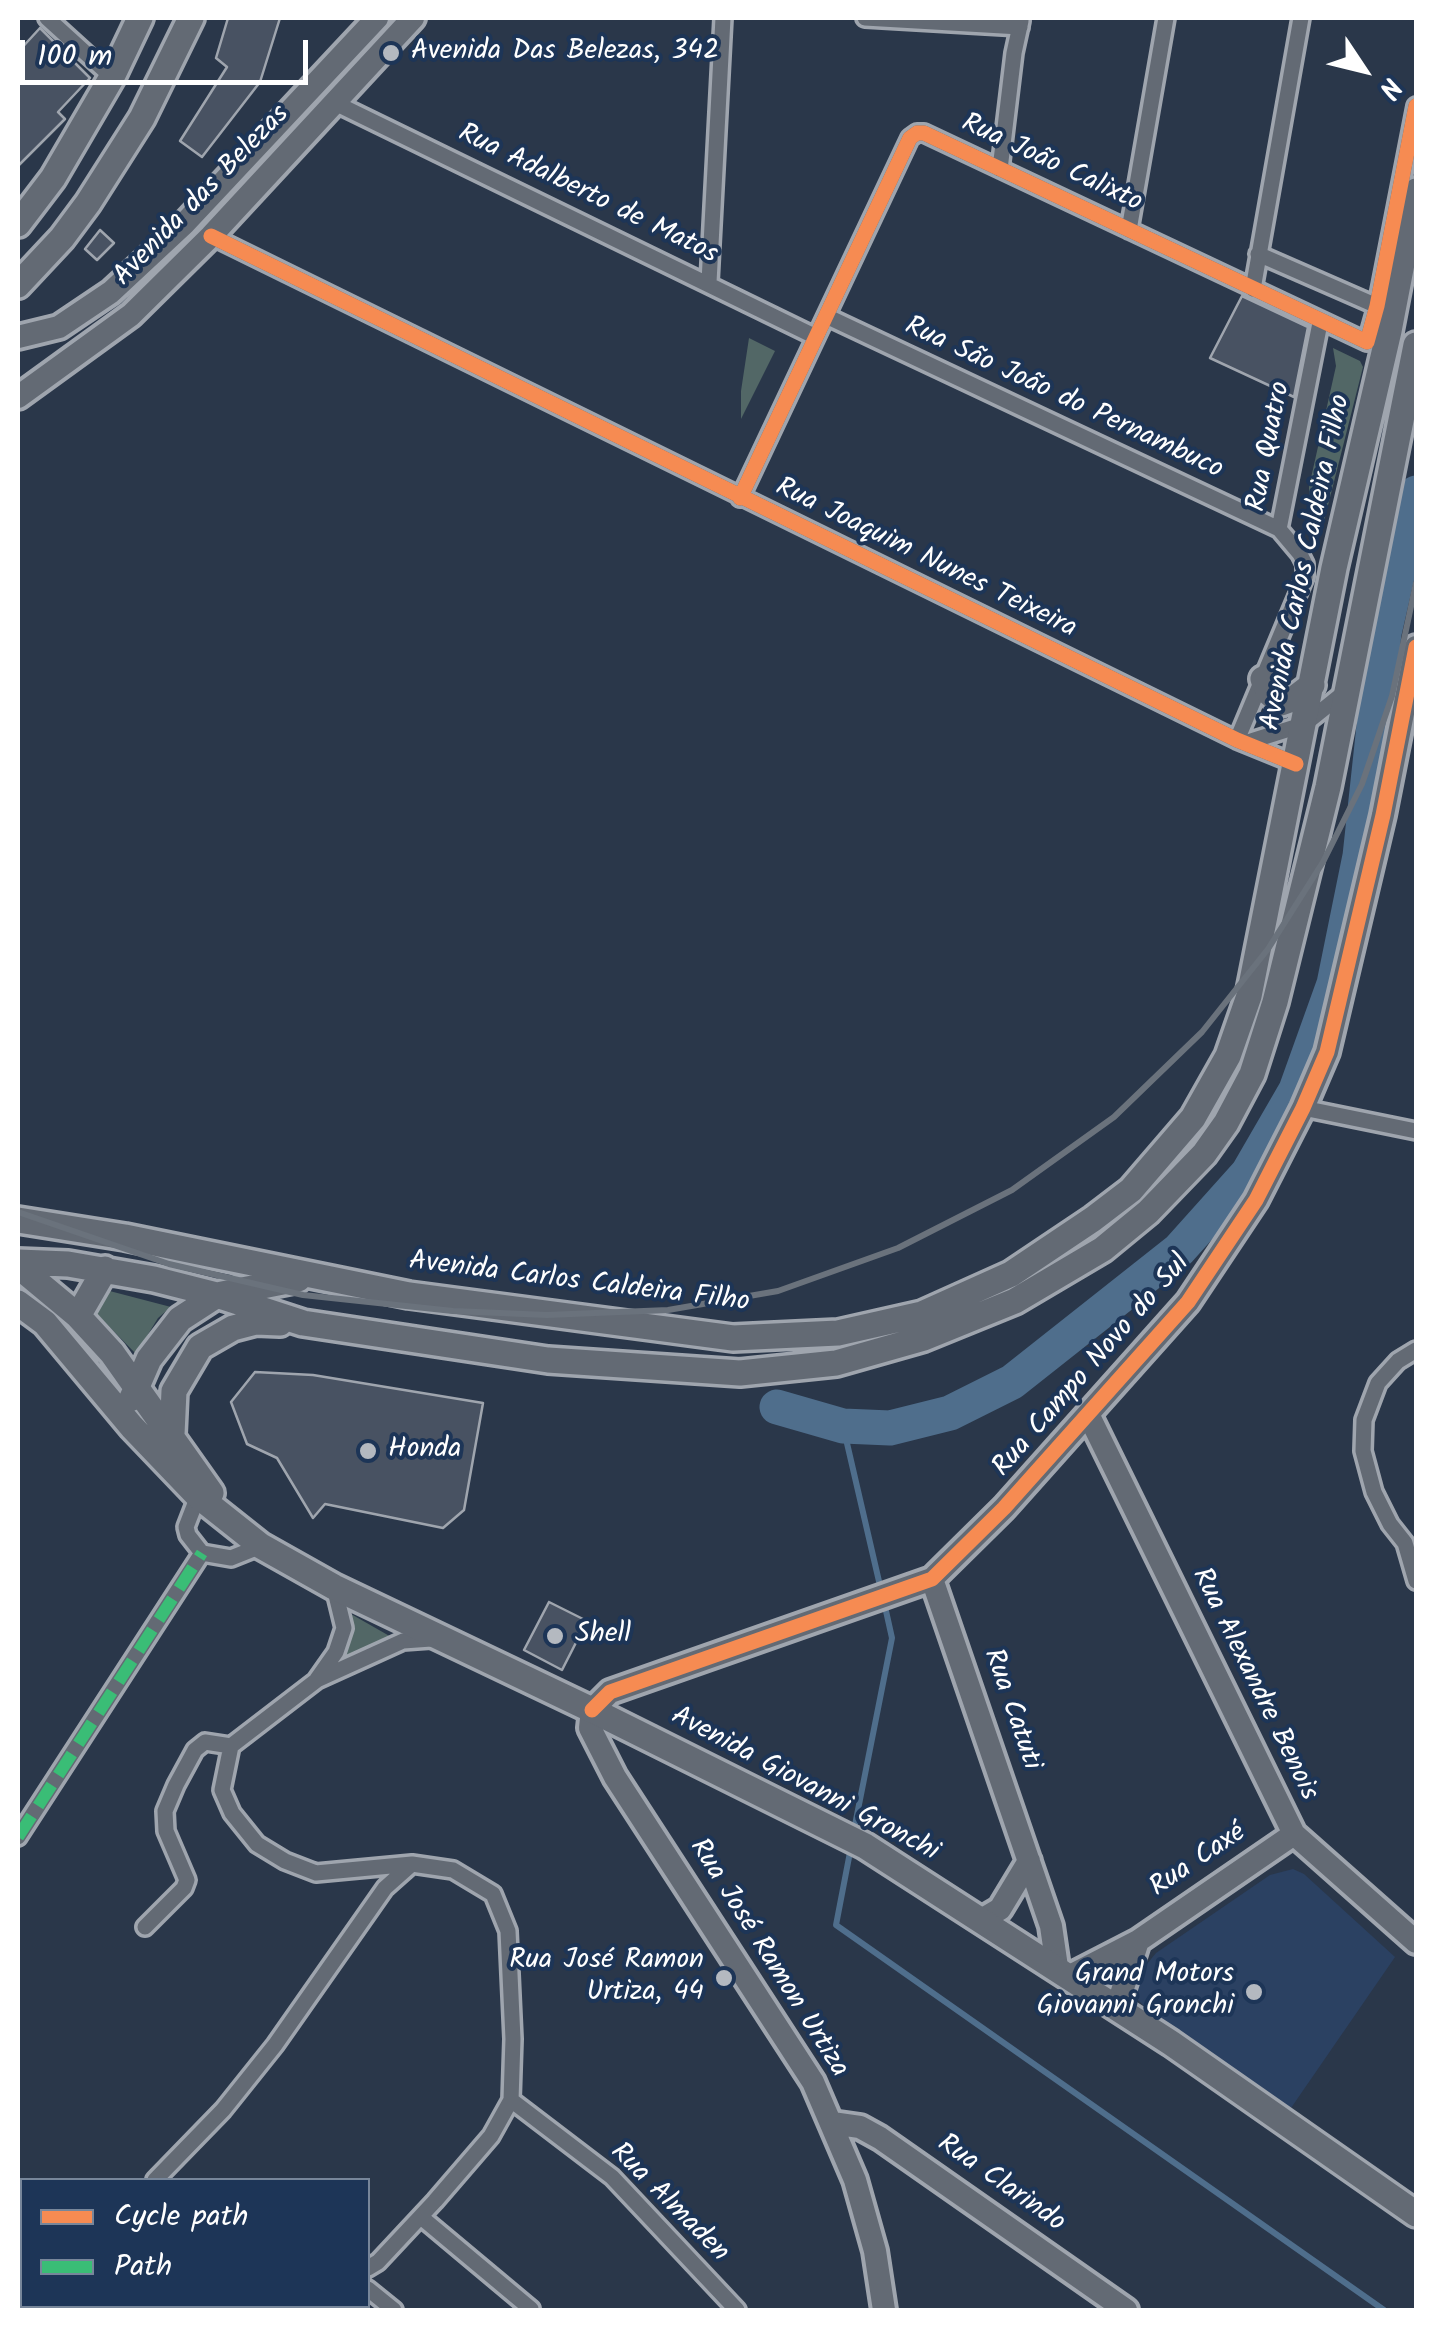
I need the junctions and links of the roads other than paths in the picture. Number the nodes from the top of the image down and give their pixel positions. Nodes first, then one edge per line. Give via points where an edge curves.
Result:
1 (48, 18) edge
2 (140, 18) edge
3 (190, 18) edge
4 (377, 18) edge
5 (413, 18) edge
6 (723, 18) edge
7 (864, 18) edge
8 (1166, 18) edge
9 (1302, 18) edge
10 (1000, 22) edge
11 (1021, 22) edge
12 (1014, 53) junction
13 (112, 76) junction
14 (335, 103) junction
15 (1416, 106) edge
16 (1000, 169) junction
17 (1416, 191) edge
18 (18, 224) edge
19 (1129, 230) junction
20 (212, 236) junction
21 (1258, 254) junction
22 (708, 282) junction
23 (18, 285) edge
24 (1253, 289) junction
25 (1378, 306) junction
26 (826, 316) junction
27 (1320, 323) junction
28 (18, 337) edge
29 (816, 337) junction
30 (1416, 344) edge
31 (18, 398) edge
32 (740, 498) junction
33 (1279, 529) junction
34 (1416, 647) edge
35 (1263, 679) junction
36 (1312, 685) junction
37 (1346, 690) junction
38 (1305, 724) junction
39 (1241, 742) junction
40 (1296, 764) junction
41 (1304, 1108) junction
42 (1416, 1131) edge
43 (18, 1220) edge
44 (18, 1264) edge
45 (105, 1270) junction
46 (309, 1277) junction
47 (217, 1295) junction
48 (18, 1302) edge
49 (78, 1316) junction
50 (303, 1323) junction
51 (1416, 1350) edge
52 (137, 1386) junction
53 (1089, 1416) junction
54 (132, 1428) junction
55 (172, 1434) junction
56 (198, 1496) junction
57 (235, 1525) junction
58 (1410, 1542) edge
59 (261, 1546) junction
60 (202, 1553) junction
61 (932, 1579) junction
62 (1416, 1581) edge
63 (334, 1587) junction
64 (440, 1639) junction
65 (317, 1680) junction
66 (592, 1710) junction
67 (231, 1746) junction
68 (1294, 1834) junction
69 (18, 1837) edge
70 (1029, 1861) junction
71 (412, 1864) junction
72 (983, 1919) junction
73 (145, 1927) dead end
74 (1138, 1941) junction
75 (1416, 1941) edge
76 (1064, 1971) junction
77 (1118, 2007) junction
78 (511, 2100) junction
79 (832, 2123) junction
80 (157, 2178) edge
81 (1416, 2214) edge
82 (421, 2217) junction
83 (370, 2267) edge
84 (370, 2292) edge
85 (1102, 2302) edge
86 (531, 2308) edge
87 (394, 2310) edge
88 (737, 2310) edge
89 (884, 2310) edge
90 (1126, 2310) edge

1 - 13 street
2 - 13 main road
3 - 23 main road via 142,118 97,188
4 - 28 street, Avenida das Belezas via 112,292 58,327
5 - 14 street, Avenida das Belezas
6 - 22 street
7 - 10 street
8 - 19 street
9 - 21 street
10 - 11 street
10 - 12 street
11 - 12 street
12 - 16 street
13 - 18 main road
14 - 20 street, Avenida das Belezas
14 - 22 street, Rua Adalberto de Matos
15 - 25 street
16 - 19 street, Rua João Calixto
16 - 26 street, Rua João Calixto via 924,132 910,138
17 - 36 main road, Avenida Carlos Caldeira Filho
19 - 24 street, Rua João Calixto
20 - 31 street, Avenida das Belezas via 131,315
20 - 32 street, Rua Joaquim Nunes Teixeira
21 - 24 street
21 - 25 street
22 - 29 street, Rua Adalberto de Matos
24 - 27 street, Rua João Calixto
25 - 27 street, Rua João Calixto via 1367,342
26 - 29 street, Rua João Calixto
26 - 33 street, Rua São João do Pernambuco
27 - 33 street, Rua Quatro
29 - 32 street, Rua João Calixto
30 - 37 main road
32 - 39 street, Rua Joaquim Nunes Teixeira
33 - 35 street, Rua Quatro via 1300,554 1305,576
34 - 41 street, Rua Campo Novo do Sul via 1331,1034
35 - 36 main road via 1281,702
35 - 39 street, Rua Quatro
36 - 38 main road, Avenida Carlos Caldeira Filho
37 - 38 street
37 - 50 main road via 1280,984 1252,1074 1204,1154 1103,1249 1015,1300 924,1338 836,1363 740,1373 548,1360
38 - 39 street
38 - 40 main road, Avenida Carlos Caldeira Filho
39 - 40 street, Rua Joaquim Nunes Teixeira
40 - 46 main road, Avenida Carlos Caldeira Filho via 1248,996 1228,1056 1194,1118 1131,1190 1011,1274 922,1314 838,1334 733,1338
41 - 42 street
41 - 53 street, Rua Campo Novo do Sul via 1256,1200 1188,1302
43 - 46 main road, Avenida Carlos Caldeira Filho
44 - 45 main road
44 - 49 main road, Avenida Giovanni Gronchi
45 - 47 main road
45 - 49 main road
46 - 47 main road
47 - 50 main road
47 - 52 main road via 180,1319 148,1359
48 - 54 main road, Avenida Giovanni Gronchi via 46,1323
49 - 52 main road, Avenida Giovanni Gronchi
50 - 55 main road via 256,1322 200,1347 174,1391
51 - 58 street via 1378,1383 1364,1420 1363,1452 1390,1524
52 - 54 main road
52 - 55 main road, Avenida Giovanni Gronchi
53 - 61 street, Rua Campo Novo do Sul
53 - 68 street, Rua Alexandre Benois
54 - 56 main road, Avenida Giovanni Gronchi
55 - 57 main road, Avenida Giovanni Gronchi
56 - 57 main road, Avenida Giovanni Gronchi
56 - 60 street via 186,1527
57 - 59 main road, Avenida Giovanni Gronchi
58 - 62 street
59 - 60 street via 231,1558
59 - 63 main road, Avenida Giovanni Gronchi
60 - 69 street
61 - 66 street, Rua Campo Novo do Sul via 610,1692
61 - 70 street, Rua Catuti
63 - 64 main road, Avenida Giovanni Gronchi
63 - 65 street via 344,1628
64 - 65 street via 403,1641
64 - 66 main road, Avenida Giovanni Gronchi
65 - 67 street
66 - 72 main road, Avenida Giovanni Gronchi via 866,1846
66 - 79 street, Rua José Ramon Urtiza via 590,1728 615,1777 785,2035
67 - 71 street via 222,1790 257,1844 316,1873
67 - 73 street via 205,1742 176,1785 165,1812 166,1832 186,1880
68 - 74 street, Rua Caxé
68 - 75 street, Rua Alexandre Benois
70 - 72 street via 1000,1908
70 - 76 street, Rua Catuti
71 - 78 street via 454,1870 494,1894 508,1930
71 - 80 street via 386,1888 224,2110
72 - 76 main road, Avenida Giovanni Gronchi
74 - 76 street, Rua Caxé
74 - 77 street
76 - 77 main road, Avenida Giovanni Gronchi
77 - 81 main road, Avenida Giovanni Gronchi
78 - 82 street via 491,2136
78 - 88 street, Rua Almaden via 612,2177
79 - 85 street, Rua Clarindo via 880,2138
79 - 89 street, Rua José Ramon Urtiza via 875,2251
82 - 83 street
82 - 86 street
84 - 87 street
85 - 90 street, Rua Clarindo

